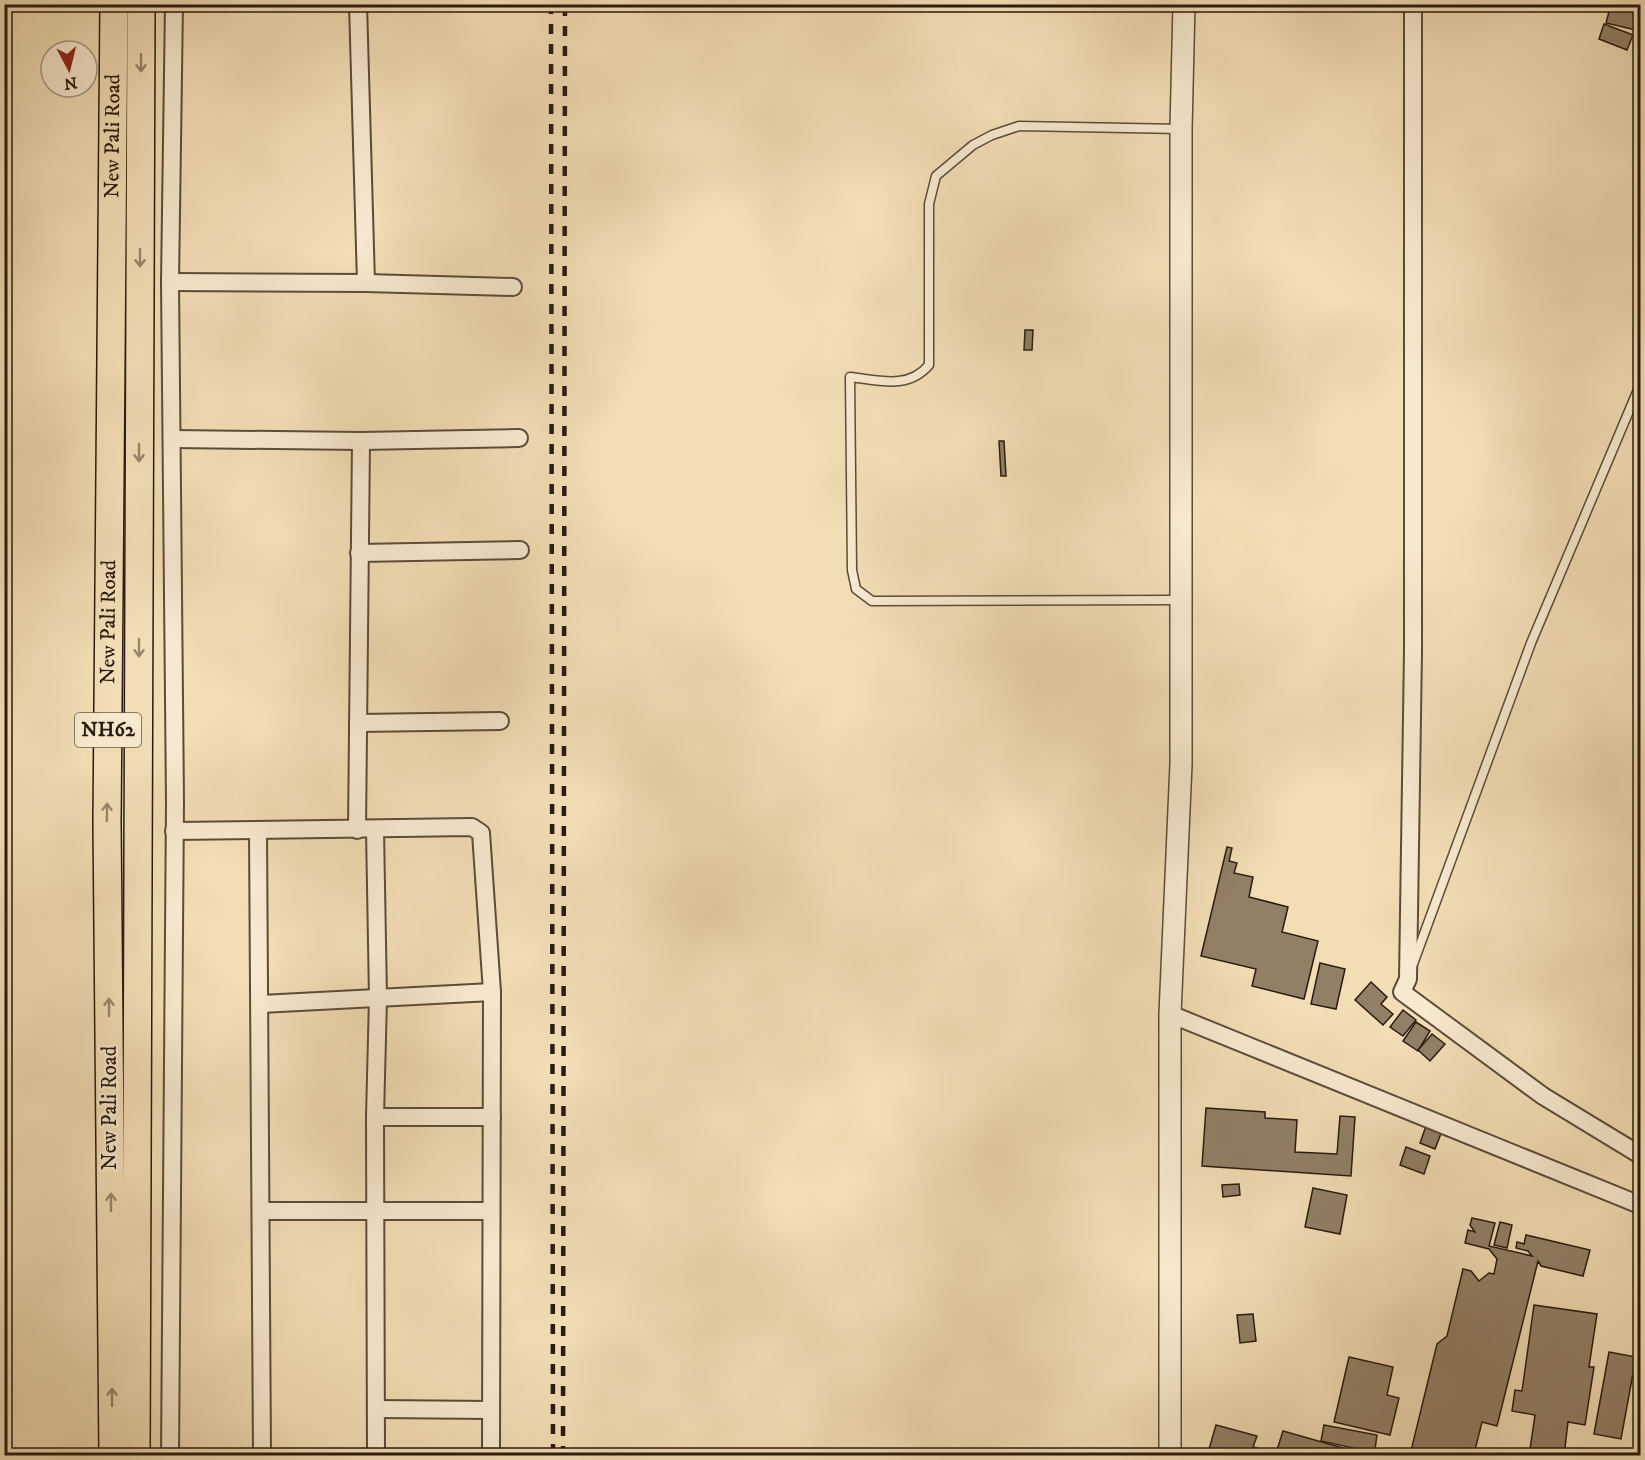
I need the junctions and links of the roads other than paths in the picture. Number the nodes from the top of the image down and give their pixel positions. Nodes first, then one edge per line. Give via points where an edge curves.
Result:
1 (114, 4) edge
2 (141, 4) edge
3 (174, 4) edge
4 (358, 4) edge
5 (1184, 4) edge
6 (1413, 4) edge
7 (1181, 129) junction
8 (170, 282) junction
9 (366, 283) junction
10 (513, 287) dead end
11 (1641, 385) edge
12 (519, 438) dead end
13 (173, 439) junction
14 (361, 441) junction
15 (520, 550) dead end
16 (359, 553) junction
17 (1180, 600) junction
18 (500, 721) dead end
19 (358, 723) junction
20 (258, 830) junction
21 (357, 830) junction
22 (375, 830) junction
23 (174, 831) junction
24 (1408, 979) junction
25 (492, 992) junction
26 (378, 998) junction
27 (261, 1004) junction
28 (1170, 1014) junction
29 (375, 1117) junction
30 (492, 1117) junction
31 (1641, 1155) edge
32 (1641, 1205) edge
33 (261, 1211) junction
34 (376, 1211) junction
35 (491, 1211) junction
36 (375, 1409) junction
37 (491, 1410) junction
38 (113, 1455) edge
39 (136, 1455) edge
40 (170, 1455) edge
41 (262, 1455) edge
42 (375, 1455) edge
43 (491, 1455) edge
44 (1170, 1455) edge

38 -> 1 highway, New Pali Road / NH62 via 107,811
2 -> 39 highway, New Pali Road / NH62
3 - 8 street
4 - 9 street
5 - 7 street
6 - 24 street via 1413,651
7 - 17 street
7 - 17 lane via 1018,126 992,135 958,157 936,176 929,204 928,365 920,376 896,382 850,377 852,570 856,589 872,601
8 - 9 street
8 - 13 street
9 - 10 street
11 - 24 lane via 1531,643
12 - 14 street
13 - 14 street
13 - 23 street
14 - 16 street
15 - 16 street
16 - 19 street
17 - 28 street via 1181,765
18 - 19 street
19 - 21 street
20 - 21 street
20 - 23 street
20 - 27 street
21 - 22 street
22 - 25 street via 472,827 481,833
22 - 26 street
23 - 40 street
24 - 31 street via 1402,992 1544,1096
25 - 26 street
25 - 30 street
26 - 27 street
26 - 29 street
27 - 33 street
28 - 32 street
28 - 44 street
29 - 30 street
29 - 34 street
30 - 35 street
33 - 34 street
33 - 41 street
34 - 35 street
34 - 36 street
35 - 37 street
36 - 37 street
36 - 42 street
37 - 43 street

